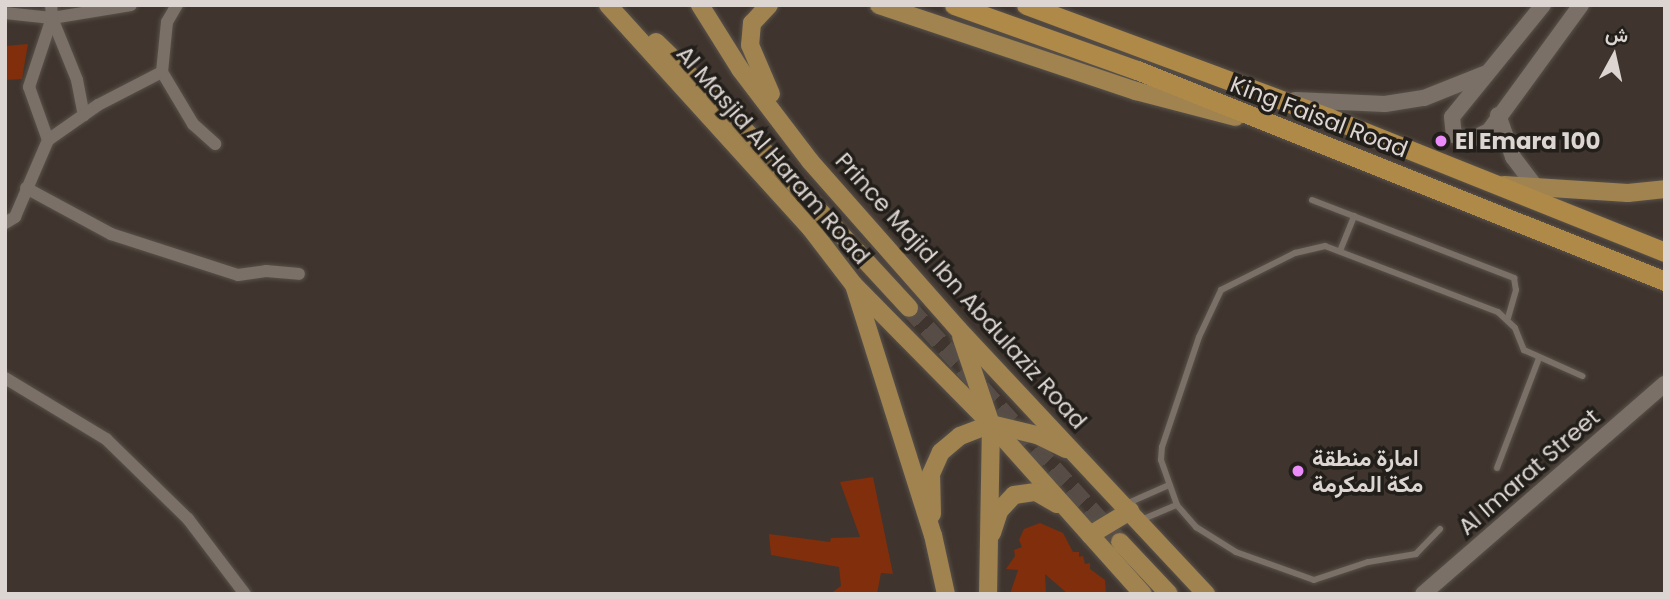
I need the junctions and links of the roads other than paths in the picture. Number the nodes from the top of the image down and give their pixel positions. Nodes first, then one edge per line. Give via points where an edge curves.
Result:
1 (131, 5) edge
2 (177, 5) edge
3 (608, 5) edge
4 (619, 5) edge
5 (700, 5) edge
6 (769, 5) edge
7 (879, 5) edge
8 (954, 5) edge
9 (1026, 5) edge
10 (1543, 5) edge
11 (1581, 5) edge
12 (51, 11) edge
13 (5, 13) edge
14 (1492, 69) junction
15 (162, 72) junction
16 (1278, 98) junction
17 (84, 115) junction
18 (1498, 115) junction
19 (1281, 128) junction
20 (48, 141) junction
21 (215, 144) dead end
22 (810, 161) junction
23 (1495, 184) junction
24 (26, 187) junction
25 (1536, 187) junction
26 (1665, 189) edge
27 (1312, 200) dead end
28 (1354, 216) junction
29 (5, 223) edge
30 (1340, 251) junction
31 (1665, 252) edge
32 (299, 274) dead end
33 (1665, 281) edge
34 (854, 285) junction
35 (909, 308) tunnel mouth
36 (1508, 318) junction
37 (959, 330) junction
38 (1539, 358) junction
39 (1582, 376) dead end
40 (5, 379) edge
41 (1665, 384) edge
42 (991, 424) junction
43 (1076, 454) junction
44 (1497, 468) dead end
45 (1169, 485) junction
46 (1177, 505) junction
47 (1068, 510) junction
48 (1131, 512) junction
49 (1440, 529) dead end
50 (933, 535) junction
51 (1090, 535) junction
52 (1120, 542) tunnel mouth
53 (987, 546) junction
54 (245, 594) edge
55 (946, 594) edge
56 (988, 594) edge
57 (1143, 594) edge
58 (1170, 594) edge
59 (1206, 594) edge
60 (1423, 594) edge

1 - 12 street
2 - 15 street via 167,22
3 - 34 main road, Al Masjid Al Haram Road via 802,219
4 - 35 main road via 732,116
5 - 22 main road, Prince Majid Ibn Abdulaziz Road via 740,69
6 - 22 main road via 752,23 750,45 760,74
7 - 19 main road via 1136,91
8 - 19 highway, King Faisal Road via 1137,70
9 - 16 highway, King Faisal Road
10 - 14 street
11 - 18 street
12 - 13 street
12 - 17 street via 77,80
12 - 20 street via 29,87
14 - 16 street via 1460,87 1385,104
14 - 18 street via 1452,117 1450,126 1454,135 1470,140 1489,131
15 - 17 street
15 - 21 street via 193,124
16 - 23 highway, King Faisal Road
17 - 20 street
18 - 25 street via 1513,157
19 - 33 highway, King Faisal Road
20 - 24 street
22 - 37 main road, Prince Majid Ibn Abdulaziz Road
23 - 25 main road
23 - 31 highway, King Faisal Road
24 - 29 street via 15,216
24 - 32 street via 111,234 238,275 266,271
25 - 26 main road via 1628,193
27 - 28 lane
28 - 30 lane
28 - 36 lane via 1514,278 1516,290
30 - 36 lane
30 - 45 lane via 1325,246 1295,253 1215,297 1166,430 1161,460
34 - 42 main road
34 - 50 main road, Al Masjid Al Haram Road
36 - 38 lane via 1524,350
37 - 42 main road
37 - 43 main road, Prince Majid Ibn Abdulaziz Road
38 - 39 lane
38 - 44 lane
40 - 54 street via 106,439 188,519
41 - 60 street, Al Imarat Street
42 - 43 main road via 1037,435
42 - 47 main road
42 - 50 main road via 960,436 941,452 931,474
42 - 53 main road
43 - 48 main road, Prince Majid Ibn Abdulaziz Road
45 - 46 lane
45 - 48 lane
46 - 48 lane
46 - 49 lane via 1221,545 1314,579 1368,562 1416,554
47 - 51 main road
47 - 53 main road via 1036,492 1014,495 999,511
48 - 51 main road
48 - 59 main road, Prince Majid Ibn Abdulaziz Road
50 - 55 main road, Al Masjid Al Haram Road
51 - 57 main road
52 - 58 main road
53 - 56 main road

